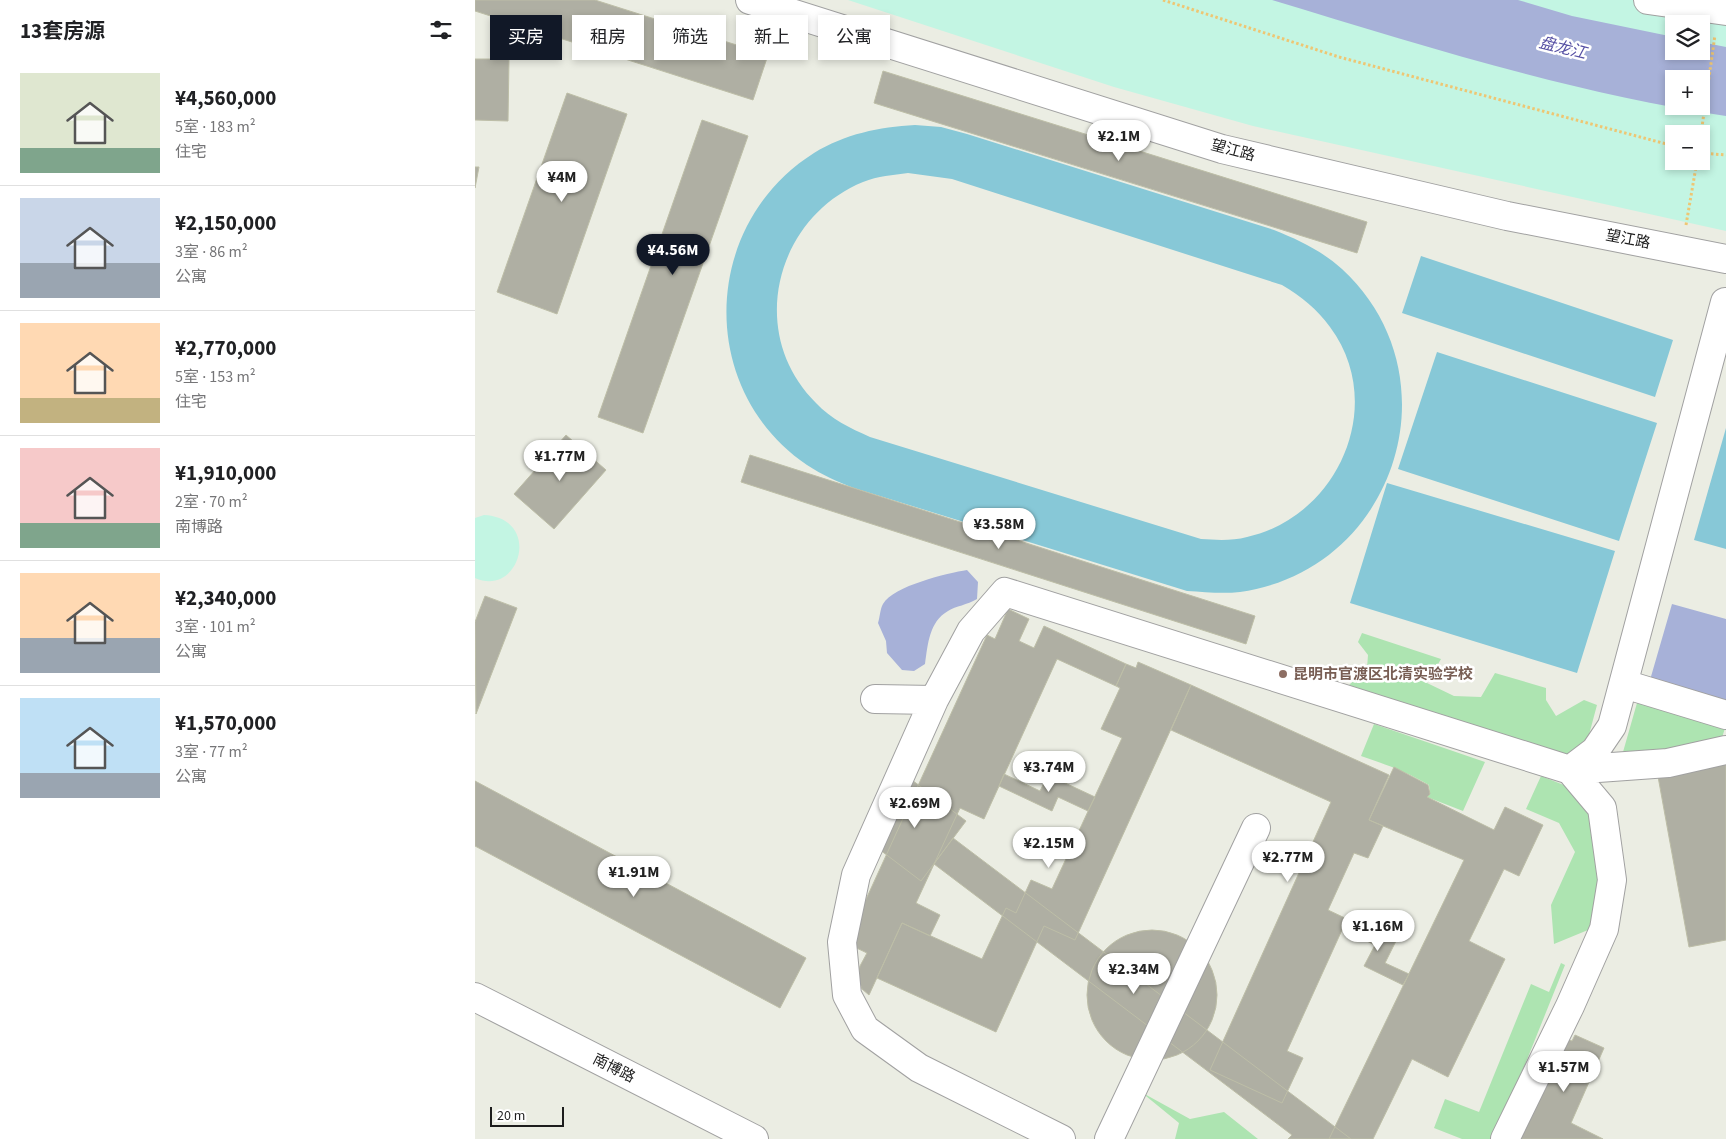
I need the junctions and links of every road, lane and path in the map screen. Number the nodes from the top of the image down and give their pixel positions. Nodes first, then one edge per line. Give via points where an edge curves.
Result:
1 (750, 0) edge
2 (1163, 0) edge
3 (1648, 0) edge
4 (1722, 10) edge
5 (1703, 125) edge
6 (1665, 144) edge
7 (1710, 154) edge
8 (1726, 156) edge
9 (1695, 170) edge
10 (1682, 250) junction
11 (1726, 258) edge
12 (1725, 302) edge
13 (1624, 684) junction
14 (875, 699) dead end
15 (934, 700) junction
16 (1726, 715) edge
17 (1726, 750) edge
18 (1570, 770) junction
19 (1256, 828) dead end
20 (475, 997) edge
21 (754, 1139) edge
22 (1061, 1139) edge
23 (1109, 1139) edge
24 (1505, 1139) edge

1 - 10 street, 望江路 via 1222,149 1507,216
2 - 6 path via 1339,56
3 - 4 street
4 - 5 path
7 - 8 path
9 - 10 path
10 - 11 street, 望江路
12 - 13 street
13 - 16 street
13 - 18 street via 1612,726 1595,751
14 - 15 street
15 - 18 street via 971,631 1005,592
15 - 22 street via 856,875 842,942 847,995 865,1029 919,1068
17 - 18 street via 1668,763
18 - 24 street via 1602,808 1612,880 1604,929
19 - 23 street
20 - 21 street, 南博路

